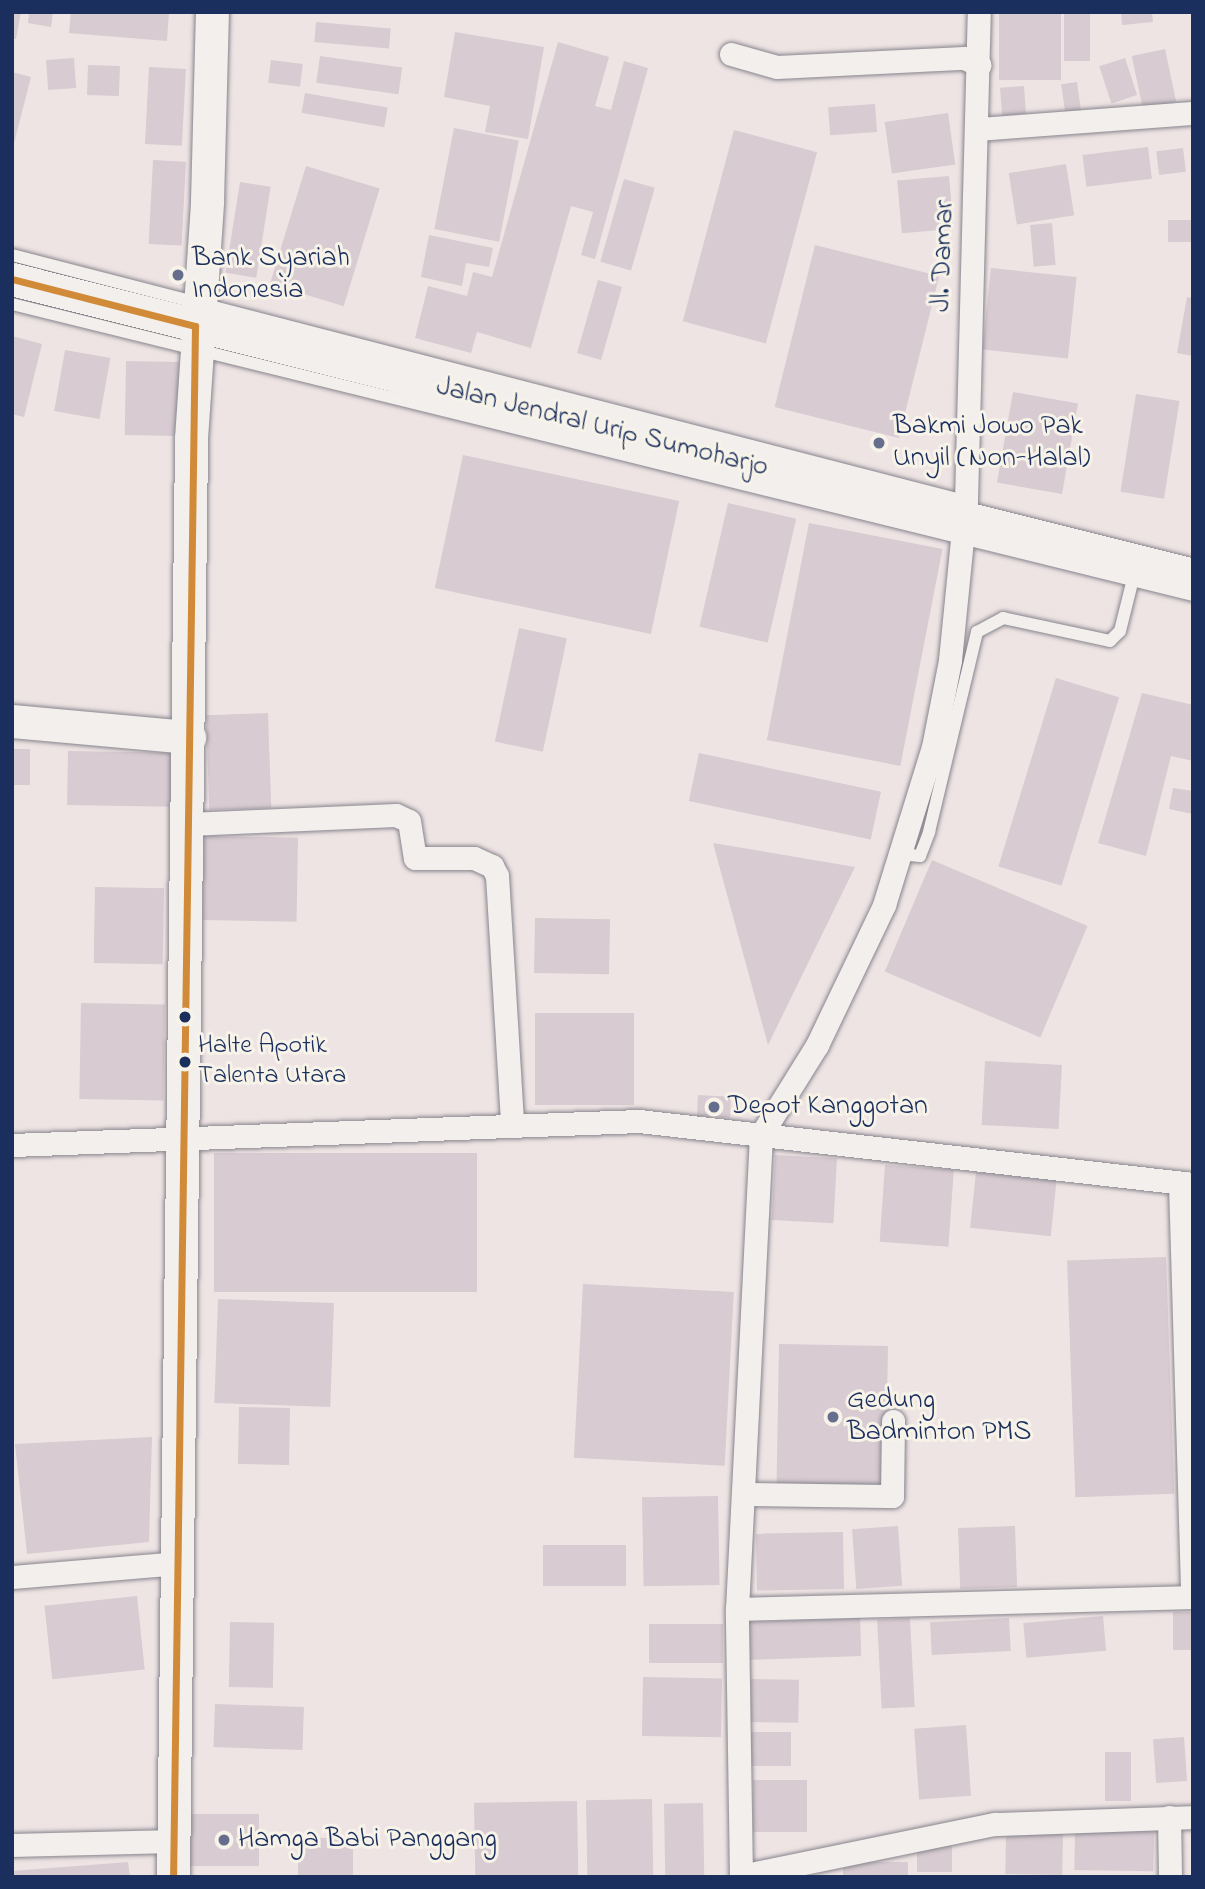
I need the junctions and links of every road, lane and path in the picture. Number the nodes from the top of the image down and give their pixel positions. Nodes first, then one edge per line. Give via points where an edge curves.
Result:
1 (212, 12) edge
2 (979, 12) edge
3 (731, 54) dead end
4 (980, 65) junction
5 (1193, 113) edge
6 (978, 129) junction
7 (12, 255) edge
8 (12, 279) edge
9 (12, 304) edge
10 (195, 326) junction
11 (968, 515) junction
12 (1193, 575) edge
13 (1132, 579) junction
14 (1193, 595) edge
15 (12, 721) edge
16 (189, 737) junction
17 (188, 824) junction
18 (900, 854) junction
19 (512, 1124) junction
20 (761, 1135) junction
21 (184, 1137) junction
22 (12, 1144) edge
23 (1186, 1183) edge
24 (893, 1421) dead end
25 (743, 1494) junction
26 (179, 1563) junction
27 (12, 1577) edge
28 (1192, 1597) edge
29 (737, 1609) junction
30 (1170, 1817) junction
31 (1193, 1817) edge
32 (173, 1842) junction
33 (12, 1845) edge
34 (741, 1876) edge
35 (173, 1877) edge
36 (1170, 1877) edge

1 - 10 main road via 207,201
2 - 4 street, Jl. Damar
3 - 4 street via 783,67 964,58
4 - 6 street, Jl. Damar
5 - 6 street
6 - 11 street, Jl. Damar
7 - 10 lane
8 - 10 main road, Jalan Jendral Urip Sumoharjo
9 - 10 lane
10 - 11 main road, Jalan Jendral Urip Sumoharjo
10 - 16 main road
11 - 12 main road, Jalan Jendral Urip Sumoharjo
11 - 13 lane
11 - 18 street, Jl. Damar via 950,660 933,747
13 - 14 lane
13 - 18 lane via 1120,631 1110,641 1003,618 977,632 929,832 920,856
15 - 16 main road
16 - 17 main road
17 - 19 street via 396,815 409,821 415,859 474,858 492,866 497,876
17 - 21 main road
18 - 20 street, Jl. Damar via 884,905 817,1045
19 - 20 street via 639,1121
19 - 21 street
20 - 23 street
20 - 25 street
21 - 22 street
21 - 26 main road
23 - 28 street
24 - 25 street via 892,1496
25 - 29 street
26 - 27 street
26 - 32 main road
28 - 29 street
29 - 34 street
30 - 31 street
30 - 34 street via 975,1827
30 - 36 street
32 - 33 street
32 - 35 main road

